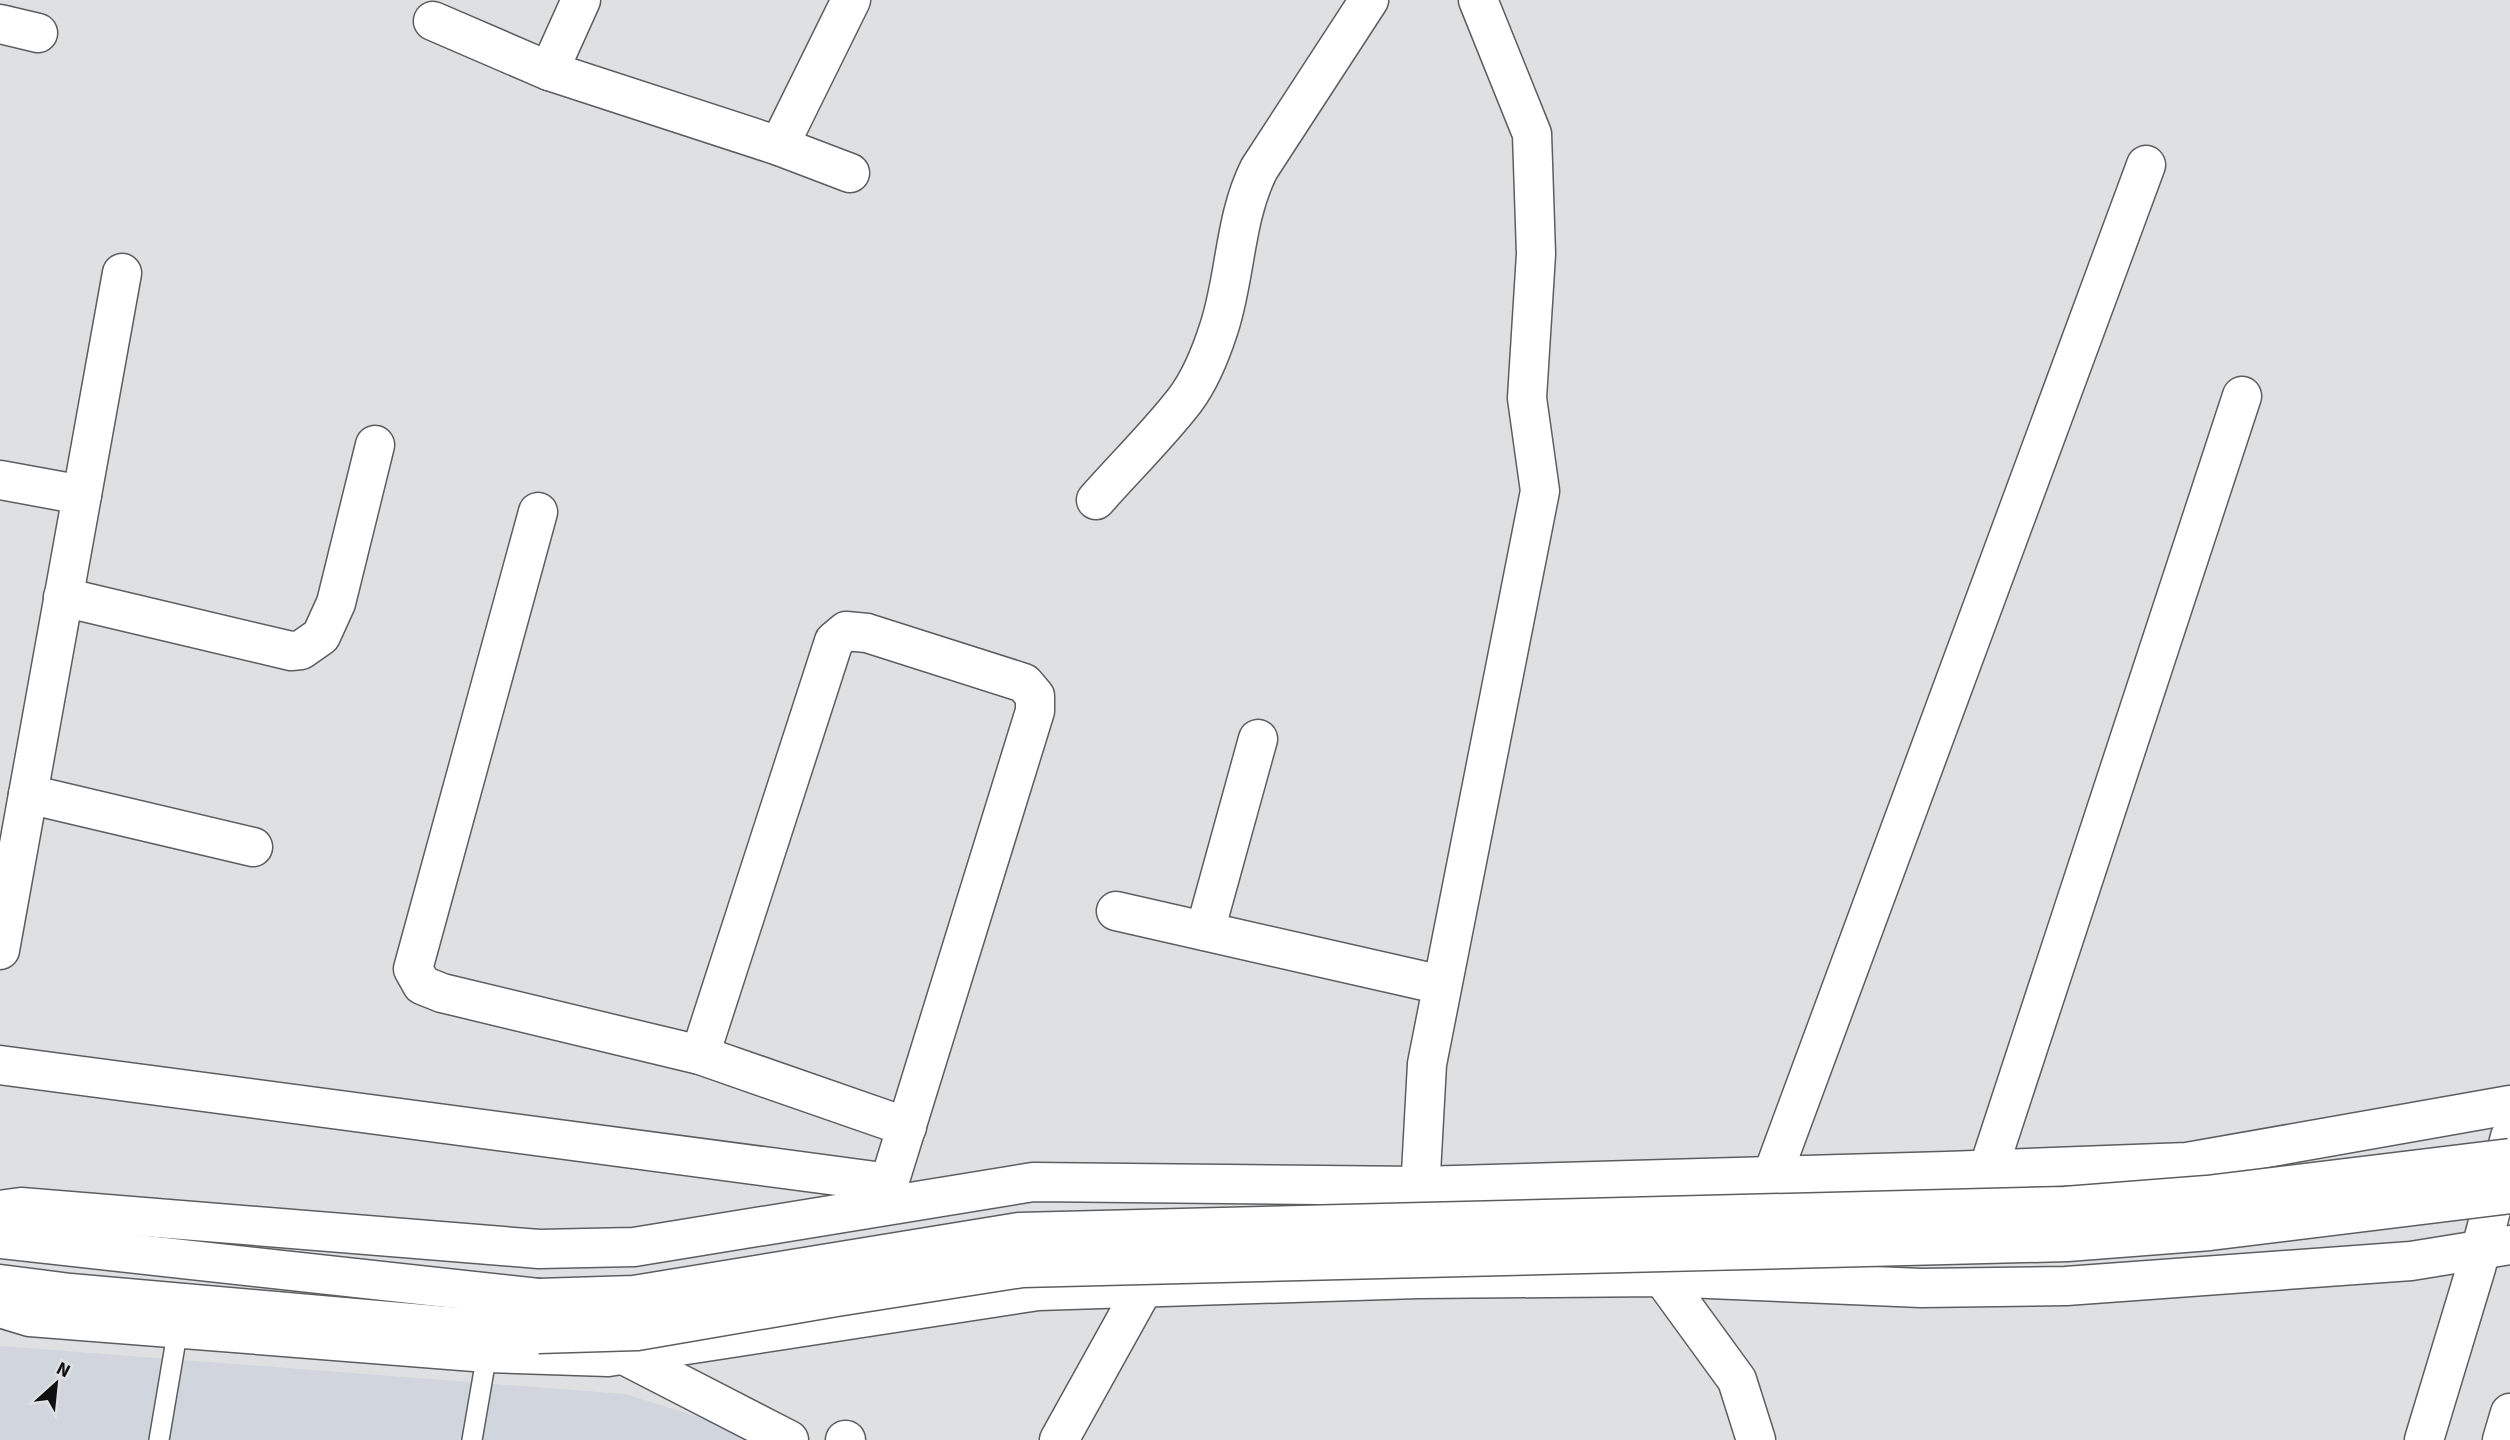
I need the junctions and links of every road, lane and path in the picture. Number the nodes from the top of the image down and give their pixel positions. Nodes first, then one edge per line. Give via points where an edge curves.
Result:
1 (581, 0) edge
2 (851, 0) edge
3 (1368, 0) edge
4 (1478, 0) edge
5 (433, 21) dead end
6 (0, 24) edge
7 (38, 33) dead end
8 (549, 71) junction
9 (779, 146) junction
10 (2146, 165) dead end
11 (850, 173) dead end
12 (122, 273) dead end
13 (2242, 396) dead end
14 (375, 445) dead end
15 (0, 480) edge
16 (82, 495) junction
17 (1096, 500) dead end
18 (538, 512) dead end
19 (63, 597) junction
20 (1258, 739) dead end
21 (28, 794) junction
22 (253, 847) dead end
23 (8, 857) edge
24 (1116, 911) dead end
25 (1206, 931) junction
26 (0, 950) edge
27 (1442, 985) junction
28 (700, 1055) junction
29 (0, 1065) edge
30 (2510, 1105) edge
31 (907, 1127) junction
32 (2510, 1137) edge
33 (2510, 1157) edge
34 (1988, 1170) junction
35 (1772, 1176) junction
36 (1419, 1186) junction
37 (2510, 1194) edge
38 (886, 1195) junction
39 (0, 1210) edge
40 (0, 1239) edge
41 (2496, 1247) edge
42 (1662, 1277) junction
43 (1418, 1279) junction
44 (0, 1284) edge
45 (1144, 1287) junction
46 (0, 1308) edge
47 (538, 1316) junction
48 (178, 1328) junction
49 (486, 1353) junction
50 (622, 1354) junction
51 (2510, 1413) edge
52 (159, 1440) edge
53 (472, 1440) edge
54 (789, 1440) edge
55 (1059, 1440) edge
56 (1756, 1440) edge
57 (2424, 1440) edge
58 (2502, 1440) edge

1 - 8 street
2 - 9 street
3 - 17 street via 1249,190 1219,327 1200,374 1185,400
4 - 27 street via 1532,134 1536,254 1527,398 1539,491
5 - 8 street
6 - 7 street
8 - 9 street
9 - 11 street
10 - 35 street
12 - 16 street
13 - 34 street
14 - 19 street via 336,603 321,636 301,650
15 - 16 street
16 - 19 street
18 - 28 street via 413,969 422,985 442,993
19 - 21 street
20 - 25 street
21 - 22 street
21 - 23 street
23 - 26 street
24 - 25 street
25 - 27 street
27 - 36 street via 1427,1064
28 - 31 street
28 - 31 street via 834,641 846,631 867,633 1024,683 1035,696 1035,711
29 - 38 street
30 - 34 street via 2187,1162
31 - 38 street
32 - 41 street
33 - 47 street, bridge via 2207,1195 2065,1206 1019,1232 634,1295
34 - 35 street
35 - 36 street
36 - 38 street via 1033,1182
36 - 43 street
37 - 47 street, bridge via 2210,1231 2067,1242 1022,1268 638,1331
38 - 39 street via 634,1247 539,1249 21,1207
40 - 47 street
41 - 42 street via 2411,1261 2066,1286 1921,1288
41 - 57 street
42 - 43 street
42 - 56 street via 1737,1380
43 - 45 street
44 - 47 street via 70,1293
45 - 50 street via 1038,1291
45 - 55 street
46 - 48 street via 30,1317
48 - 49 street
48 - 52 lane
49 - 50 street
49 - 53 lane
50 - 54 street
51 - 58 street

